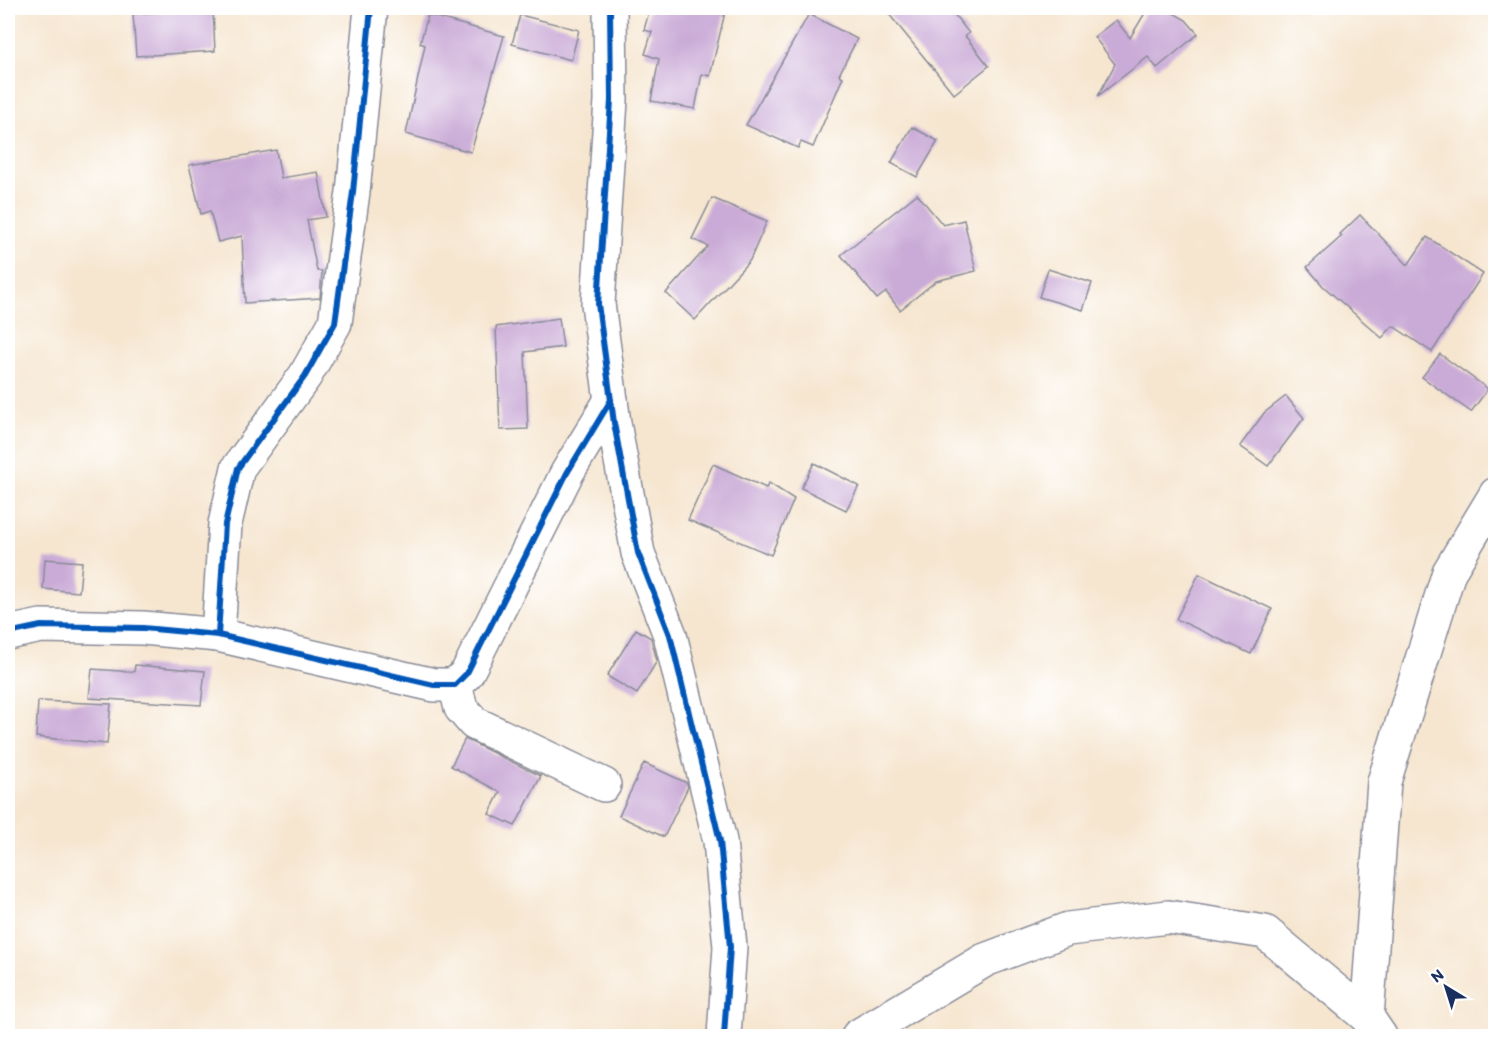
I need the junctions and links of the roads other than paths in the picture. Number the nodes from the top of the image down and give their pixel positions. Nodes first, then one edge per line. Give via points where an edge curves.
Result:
1 (371, 8) edge
2 (610, 8) edge
3 (611, 400) junction
4 (1496, 494) edge
5 (8, 633) edge
6 (218, 635) junction
7 (455, 685) junction
8 (604, 785) dead end
9 (1373, 1027) edge
10 (724, 1036) edge
11 (858, 1036) edge

1 - 6 street via 353,192 335,323 305,376 238,468 225,524
2 - 3 street via 611,100 598,304
3 - 7 street via 567,472 467,673
3 - 10 street via 638,553 670,635 720,842 730,947
4 - 9 street via 1449,572 1384,782
5 - 6 street via 41,626 143,628
6 - 7 street via 434,685
7 - 8 street via 461,708 474,723
9 - 11 street via 1265,932 1168,917 1068,929 985,960

